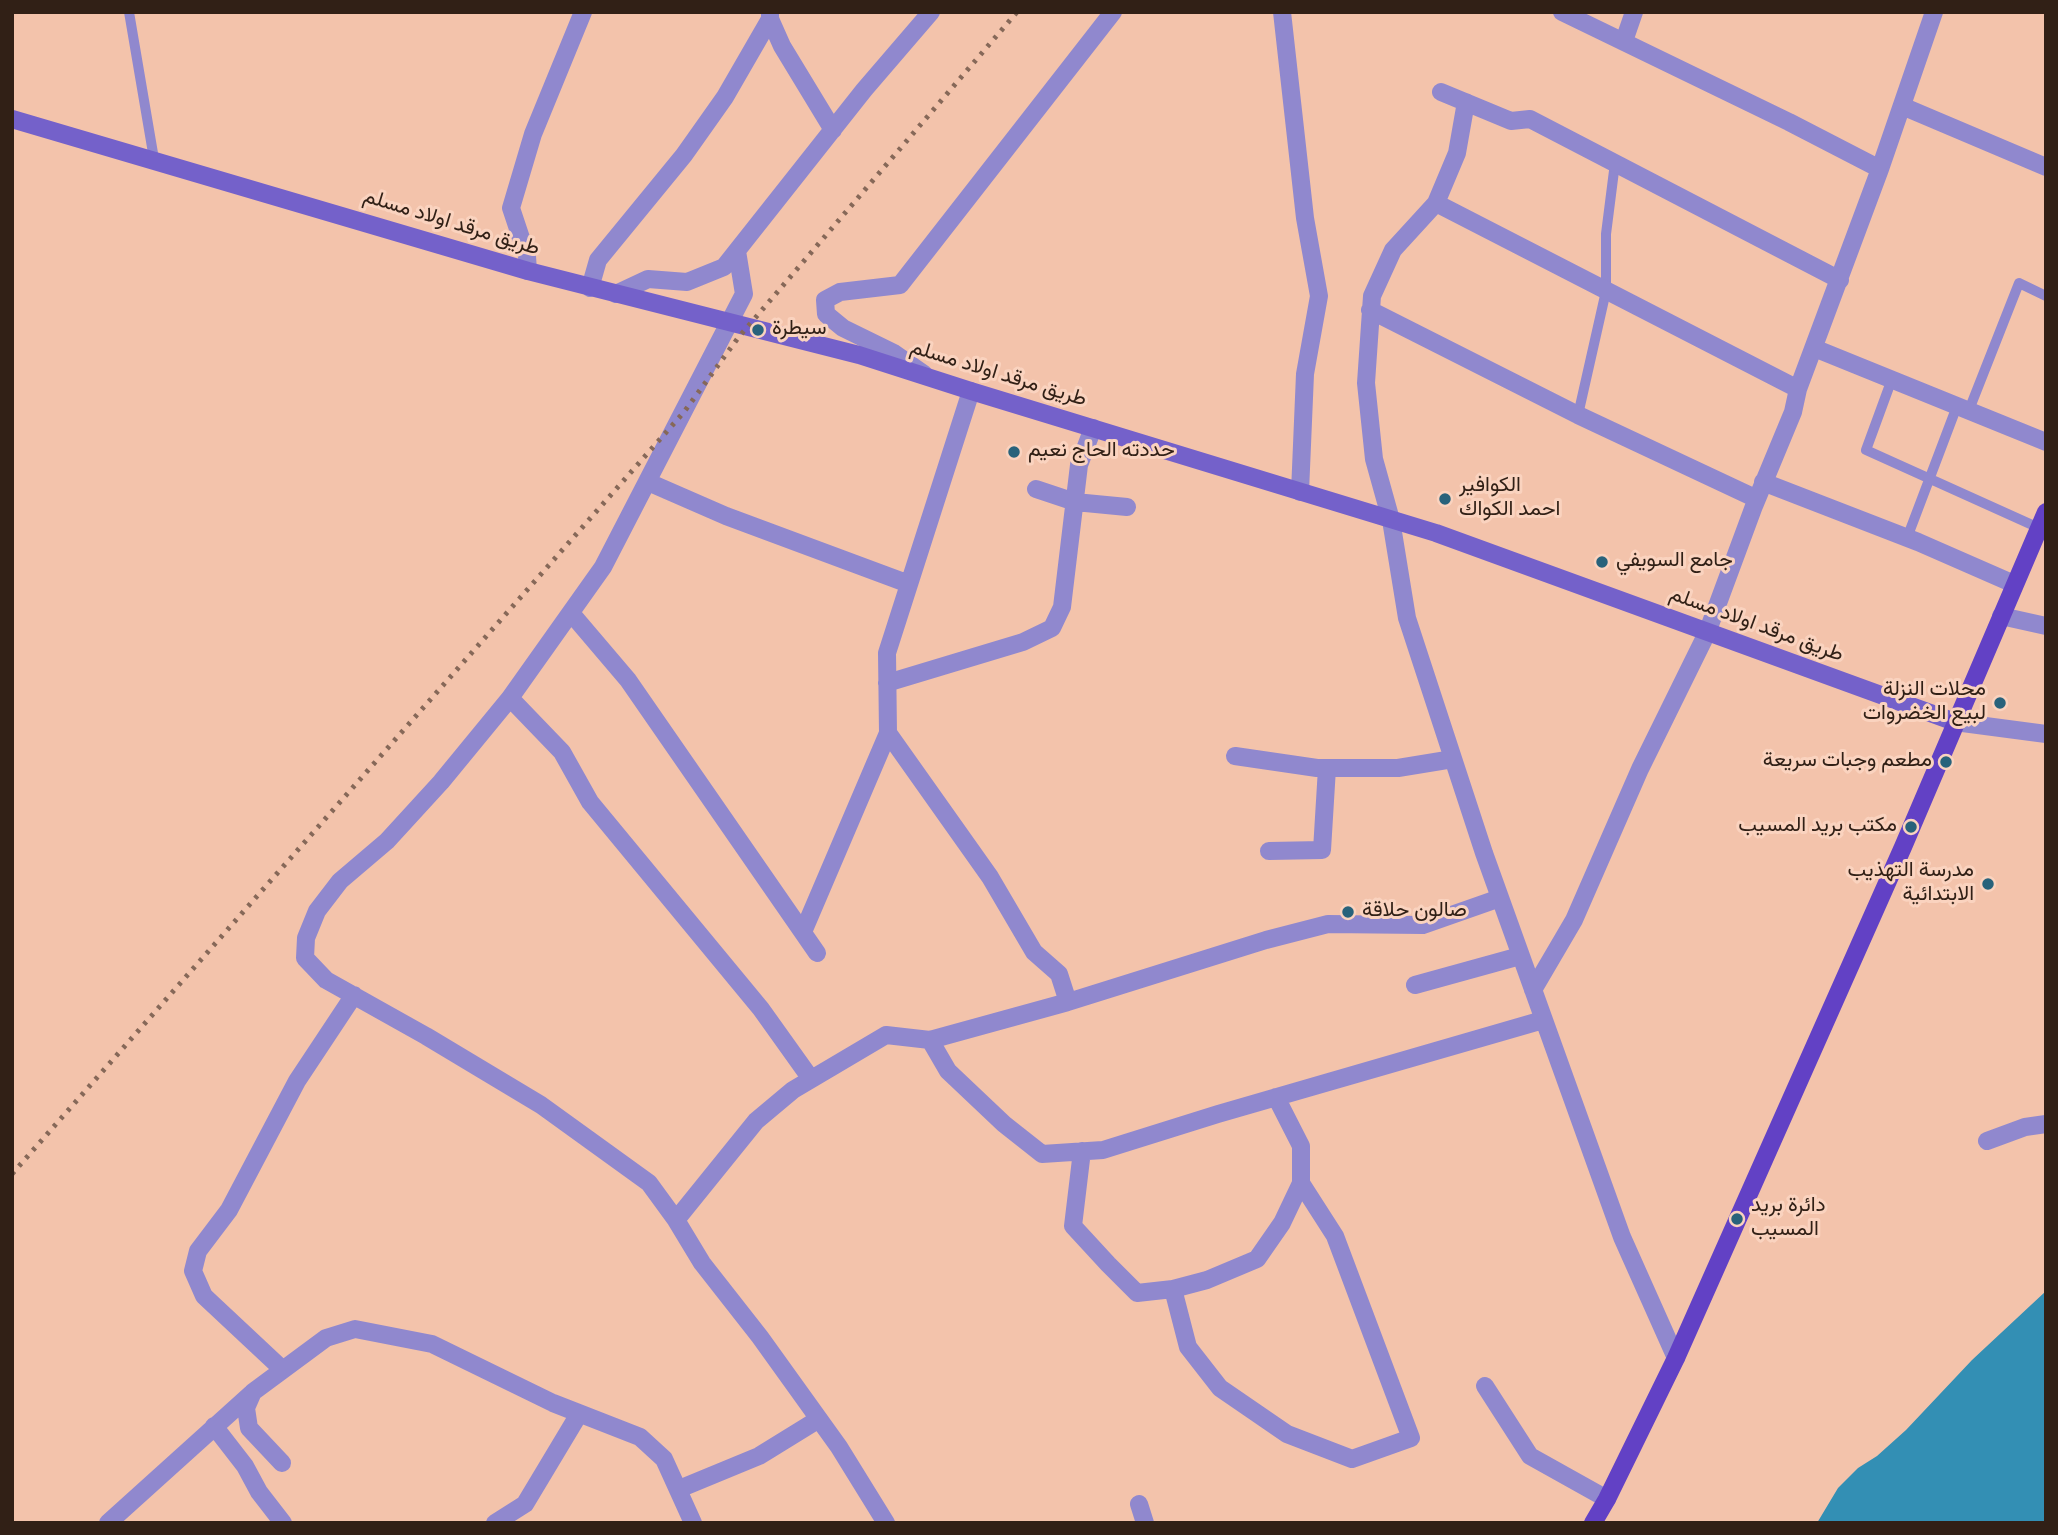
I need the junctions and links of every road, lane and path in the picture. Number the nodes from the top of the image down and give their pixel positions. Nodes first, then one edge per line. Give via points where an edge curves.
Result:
1 (129, 12) edge
2 (583, 12) edge
3 (931, 12) edge
4 (1113, 12) edge
5 (1283, 12) edge
6 (1562, 12) edge
7 (1634, 12) edge
8 (1934, 12) edge
9 (770, 16) edge
10 (1624, 41) junction
11 (1441, 92) dead end
12 (1466, 103) junction
13 (1902, 106) junction
14 (12, 119) edge
15 (834, 130) junction
16 (154, 159) junction
17 (1615, 163) junction
18 (2046, 167) edge
19 (1881, 169) junction
20 (1436, 204) junction
21 (737, 251) junction
22 (528, 271) junction
23 (1840, 280) junction
24 (590, 288) junction
25 (1606, 291) junction
26 (616, 294) junction
27 (2046, 296) edge
28 (1370, 310) junction
29 (1814, 348) junction
30 (928, 377) junction
31 (1892, 379) junction
32 (1798, 389) junction
33 (971, 391) junction
34 (1963, 408) junction
35 (1578, 415) junction
36 (1093, 428) junction
37 (2046, 442) edge
38 (1930, 478) junction
39 (648, 482) junction
40 (1036, 489) dead end
41 (1760, 491) junction
42 (1300, 492) junction
43 (1075, 502) junction
44 (1126, 507) dead end
45 (1391, 520) junction
46 (2040, 530) edge
47 (1907, 538) junction
48 (909, 584) junction
49 (2014, 584) junction
50 (571, 613) junction
51 (2001, 616) junction
52 (2046, 626) edge
53 (1707, 633) junction
54 (887, 683) junction
55 (510, 698) junction
56 (1955, 722) junction
57 (887, 733) junction
58 (2046, 734) edge
59 (1235, 756) dead end
60 (1453, 759) junction
61 (1327, 768) junction
62 (1269, 851) dead end
63 (1500, 898) junction
64 (803, 932) junction
65 (817, 953) dead end
66 (1520, 956) junction
67 (1415, 985) dead end
68 (1532, 990) junction
69 (354, 995) junction
70 (1068, 1002) junction
71 (1543, 1020) junction
72 (930, 1040) junction
73 (811, 1079) junction
74 (1276, 1097) junction
75 (2046, 1124) edge
76 (1987, 1141) dead end
77 (1082, 1151) junction
78 (1301, 1183) junction
79 (676, 1220) junction
80 (1173, 1289) junction
81 (1676, 1358) junction
82 (282, 1369) junction
83 (1485, 1386) dead end
84 (253, 1392) junction
85 (579, 1414) junction
86 (819, 1419) junction
87 (214, 1426) junction
88 (282, 1463) dead end
89 (679, 1489) junction
90 (1607, 1499) junction
91 (1139, 1504) dead end
92 (108, 1523) edge
93 (283, 1523) edge
94 (495, 1523) edge
95 (693, 1523) edge
96 (886, 1523) edge
97 (1146, 1523) edge
98 (1593, 1523) edge

1 - 16 lane
2 - 22 street via 533,134 511,208
3 - 15 street
4 - 30 street via 900,285 840,292 825,300 826,314 843,328 894,352
5 - 42 street via 1305,218 1319,296 1305,374
6 - 10 street
7 - 10 street
8 - 13 street
9 - 15 street via 782,46
9 - 24 street via 725,97 598,260
10 - 19 street
11 - 12 street
12 - 17 street via 1511,121 1530,119
12 - 20 street via 1457,153
13 - 18 street
13 - 19 street
14 - 16 street, طريق مرقد اولاد مسلم
15 - 21 street
16 - 22 street, طريق مرقد اولاد مسلم
17 - 23 street
17 - 25 lane via 1606,234
19 - 23 street
20 - 25 street
20 - 28 street via 1393,250
21 - 26 street via 724,267 687,282 648,279
21 - 39 street via 744,294
22 - 24 street, طريق مرقد اولاد مسلم
23 - 29 street
24 - 26 street, طريق مرقد اولاد مسلم
25 - 32 street
25 - 35 lane
26 - 30 street, طريق مرقد اولاد مسلم via 859,355
27 - 34 lane via 2019,283
28 - 35 street
28 - 45 street via 1366,383 1374,459
29 - 31 street
29 - 32 street
30 - 33 street, طريق مرقد اولاد مسلم
31 - 34 street
31 - 38 lane via 1866,450
32 - 41 street
33 - 36 street, طريق مرقد اولاد مسلم
33 - 48 street
34 - 37 street
34 - 38 lane
35 - 41 street
36 - 42 street, طريق مرقد اولاد مسلم
36 - 43 street via 1079,465
38 - 46 lane
38 - 47 lane
39 - 48 street
39 - 50 street via 603,567
40 - 43 street
41 - 47 street
41 - 53 street
42 - 45 street, طريق مرقد اولاد مسلم
43 - 44 street
43 - 54 street via 1062,607 1052,628 1023,642
45 - 53 street, طريق مرقد اولاد مسلم
45 - 60 street via 1406,618
46 - 49 main road
47 - 49 street
48 - 54 street via 887,653
49 - 51 main road
50 - 55 street
50 - 64 street via 628,680
51 - 52 street
51 - 56 main road
53 - 56 street, طريق مرقد اولاد مسلم
53 - 68 street via 1640,769 1574,920
54 - 57 street
55 - 69 street via 442,782 387,841 340,881 317,911 306,938 305,958 326,980
55 - 73 street via 562,752 590,802 761,1009
56 - 58 street
56 - 81 main road
57 - 64 street
57 - 70 street via 990,877 1034,952 1059,974
59 - 61 street
60 - 61 street via 1398,768
60 - 63 street
61 - 62 street via 1322,850
63 - 66 street
63 - 70 street via 1423,925 1328,924
64 - 65 street
66 - 67 street
66 - 68 street
68 - 71 street
69 - 79 street via 541,1105 649,1183
69 - 82 street via 297,1082 229,1210 198,1251 193,1271 204,1296
70 - 72 street
71 - 74 street
71 - 81 street via 1622,1237
72 - 73 street via 886,1035
72 - 77 street via 948,1071 1042,1154
73 - 79 street via 756,1121
74 - 77 street via 1103,1150
74 - 78 street via 1301,1146
75 - 76 street
77 - 80 street via 1073,1226 1137,1293
78 - 80 street via 1282,1223 1257,1259
78 - 80 street via 1335,1236 1411,1438 1352,1459 1287,1434 1220,1388 1188,1347
79 - 86 street via 702,1263
81 - 90 main road
82 - 84 street
82 - 85 street via 326,1338 355,1329 432,1344
83 - 90 street via 1530,1456
84 - 87 street
84 - 88 street via 246,1408 249,1429
85 - 89 street via 640,1437 664,1459
85 - 94 street via 525,1504
86 - 89 street via 759,1456
86 - 96 street
87 - 92 street
87 - 93 street
89 - 95 street
90 - 98 main road
91 - 97 street

